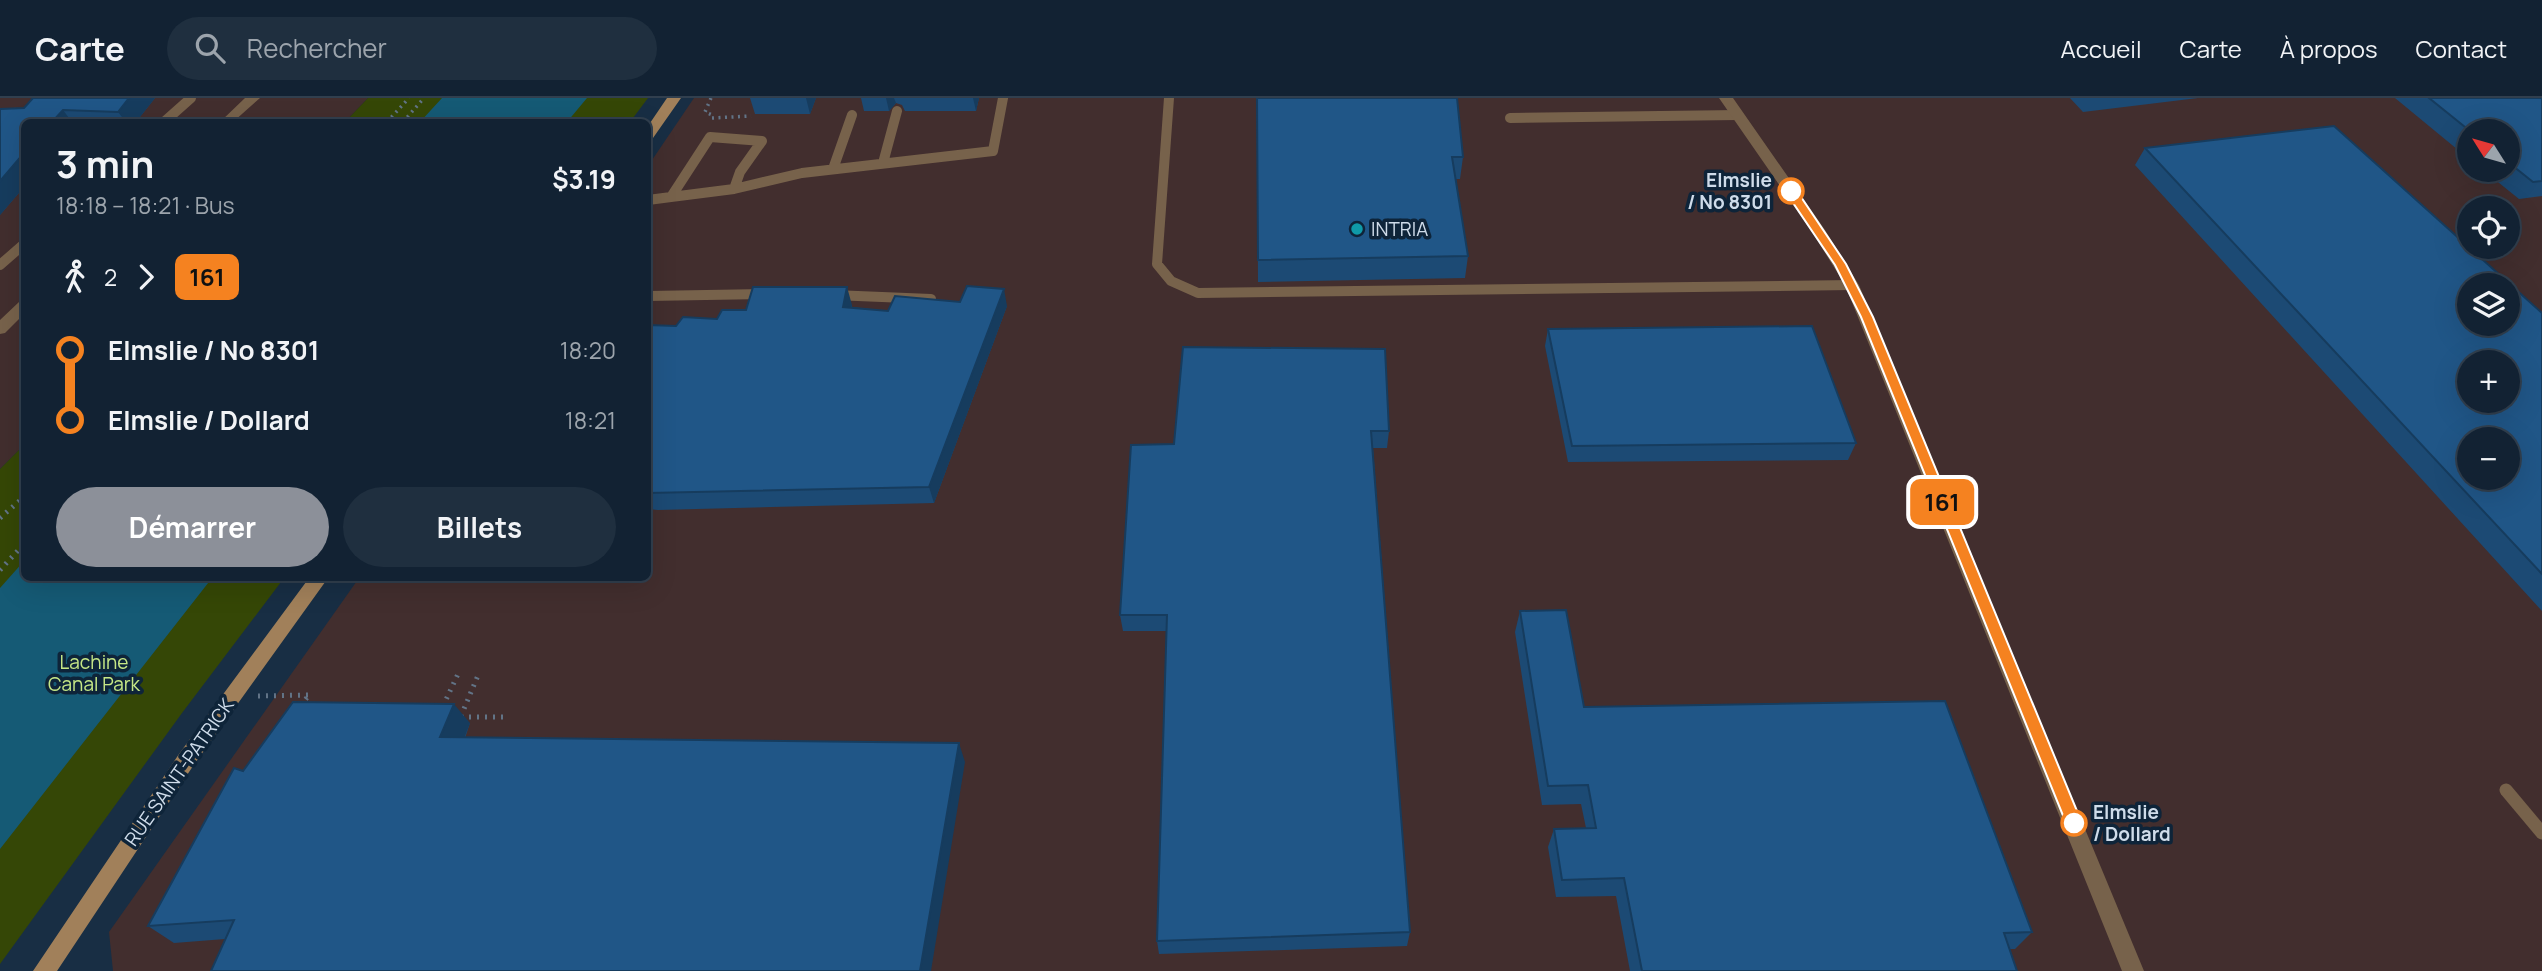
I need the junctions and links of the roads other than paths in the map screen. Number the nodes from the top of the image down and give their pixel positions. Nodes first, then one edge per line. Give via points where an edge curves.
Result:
1 (191, 98) edge
2 (253, 98) edge
3 (674, 98) edge
4 (1003, 98) edge
5 (1169, 98) edge
6 (1726, 98) edge
7 (897, 111) dead end
8 (852, 115) dead end
9 (1738, 115) junction
10 (1510, 118) dead end
11 (167, 119) edge
12 (229, 119) edge
13 (651, 131) edge
14 (883, 163) junction
15 (833, 169) junction
16 (734, 189) junction
17 (670, 198) junction
18 (651, 200) edge
19 (21, 247) edge
20 (0, 265) edge
21 (1852, 285) junction
22 (785, 294) edge
23 (825, 295) edge
24 (651, 296) edge
25 (931, 299) edge
26 (21, 309) edge
27 (0, 328) edge
28 (317, 581) edge
29 (2506, 790) dead end
30 (2542, 833) edge
31 (48, 968) edge
32 (2133, 971) edge

1 - 11 lane
2 - 12 street
3 - 13 main road
4 - 14 lane via 993,151
5 - 21 lane via 1157,264 1168,279 1188,291 1205,295
6 - 9 street
7 - 14 lane
8 - 15 lane
9 - 10 lane
9 - 21 street
14 - 15 lane
15 - 16 lane
16 - 17 lane
16 - 17 lane via 762,141 710,137
17 - 18 lane
19 - 20 lane
21 - 32 street
22 - 24 lane
23 - 25 lane
26 - 27 street
28 - 31 main road, RUE SAINT-PATRICK via 186,761
29 - 30 lane

